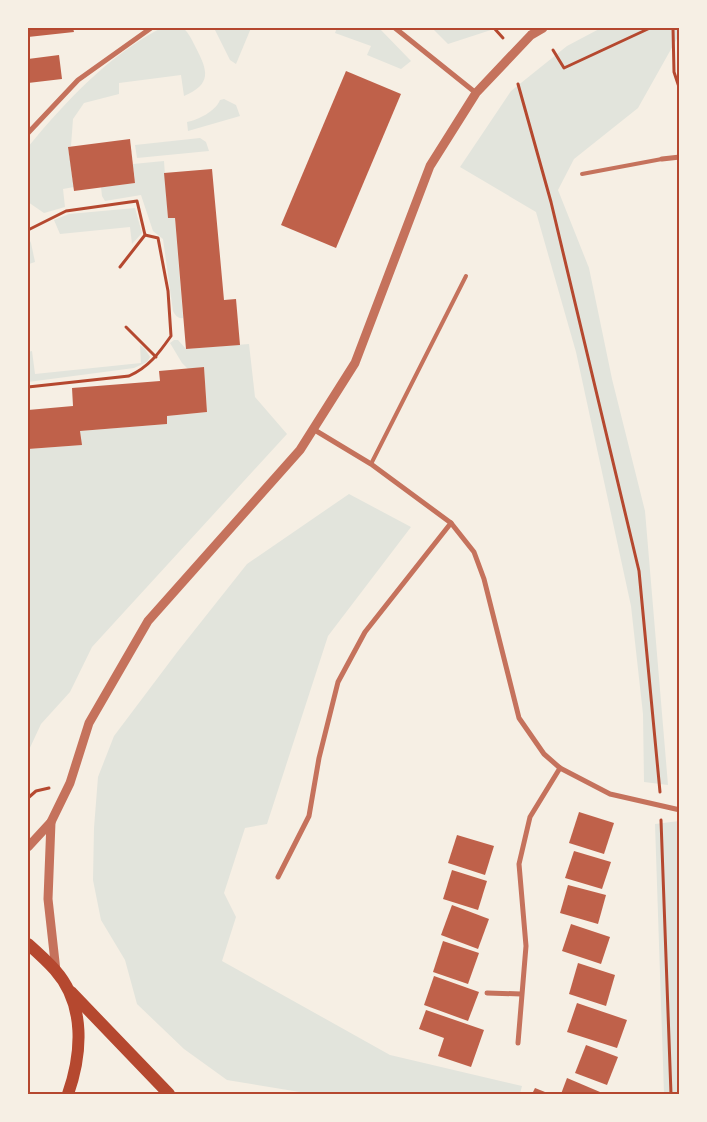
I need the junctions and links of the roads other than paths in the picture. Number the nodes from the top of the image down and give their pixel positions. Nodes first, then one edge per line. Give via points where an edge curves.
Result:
1 (150, 28) edge
2 (395, 28) edge
3 (543, 28) edge
4 (476, 93) junction
5 (28, 133) edge
6 (680, 157) edge
7 (662, 159) joint
8 (582, 174) dead end
9 (466, 276) dead end
10 (313, 430) junction
11 (371, 464) junction
12 (452, 523) junction
13 (560, 768) junction
14 (680, 810) edge
15 (51, 822) junction
16 (28, 847) edge
17 (278, 877) dead end
18 (28, 944) edge
19 (56, 971) junction
20 (67, 989) junction
21 (487, 993) dead end
22 (521, 994) junction
23 (518, 1043) dead end
24 (68, 1094) edge
25 (169, 1094) edge

1 - 5 street via 78,80
2 - 4 street
3 - 4 street via 531,35
4 - 10 street via 430,166 355,363
6 - 7 street
7 - 8 lane
9 - 11 lane
10 - 11 street
10 - 15 street via 300,450 148,621 89,723 70,783
11 - 12 street
12 - 13 street via 474,552 484,578 518,718 544,754
12 - 17 street via 365,632 338,682 309,816
13 - 14 street via 610,794
13 - 22 street via 530,817 519,864 526,946
15 - 16 street
15 - 19 street via 48,899
18 - 19 main road
19 - 20 main road
20 - 24 main road via 77,1015 80,1042 77,1069
20 - 25 main road
21 - 22 street
22 - 23 street

